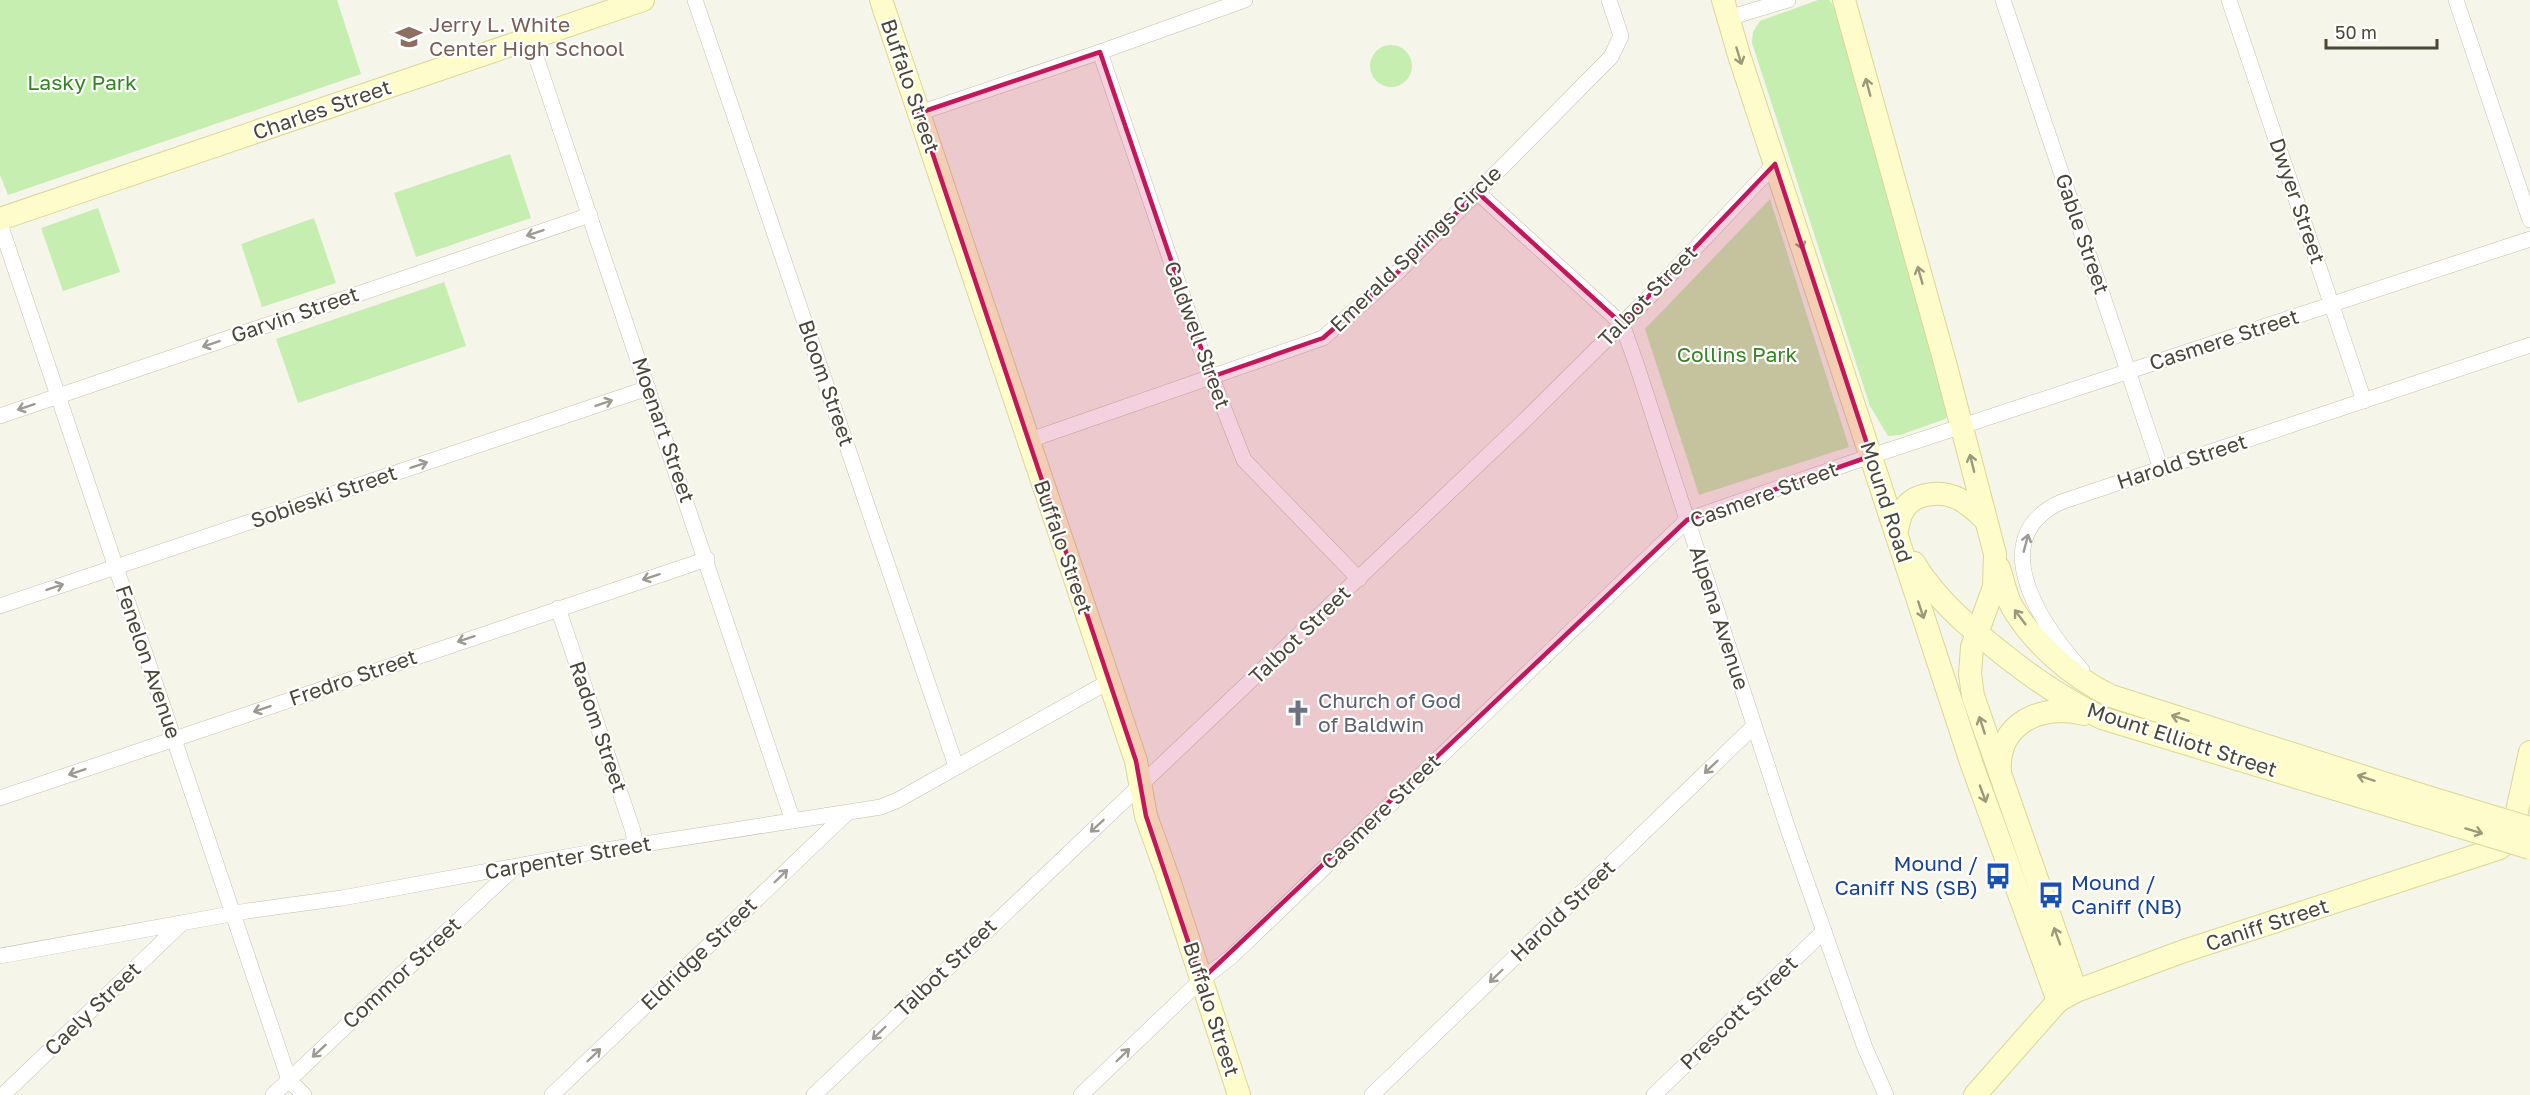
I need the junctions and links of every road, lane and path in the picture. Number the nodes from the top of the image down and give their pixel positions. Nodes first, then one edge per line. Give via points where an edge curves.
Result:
1 (643, 0) edge
2 (695, 0) edge
3 (881, 0) edge
4 (1245, 0) edge
5 (1609, 0) edge
6 (1788, 0) edge
7 (1844, 0) edge
8 (2003, 0) edge
9 (2229, 0) edge
10 (2456, 0) edge
11 (1725, 9) edge
12 (530, 39) junction
13 (1100, 52) junction
14 (919, 113) junction
15 (1775, 164) junction
16 (1477, 192) junction
17 (590, 214) junction
18 (0, 219) edge
19 (2530, 220) edge
20 (0, 224) edge
21 (2530, 239) edge
22 (2331, 304) junction
23 (1622, 324) junction
24 (2530, 345) edge
25 (2128, 372) junction
26 (1211, 377) junction
27 (648, 388) junction
28 (58, 396) junction
29 (2364, 401) junction
30 (0, 416) edge
31 (1962, 427) junction
32 (1027, 441) junction
33 (1871, 456) junction
34 (2161, 469) junction
35 (1687, 520) junction
36 (1986, 520) junction
37 (1896, 534) junction
38 (1995, 554) junction
39 (707, 559) junction
40 (117, 567) junction
41 (1359, 579) junction
42 (0, 606) edge
43 (558, 608) junction
44 (1976, 632) junction
45 (1108, 682) junction
46 (2110, 696) junction
47 (2102, 718) junction
48 (1753, 727) junction
49 (174, 739) junction
50 (2530, 752) edge
51 (956, 766) junction
52 (2001, 780) junction
53 (1140, 787) junction
54 (0, 798) edge
55 (2420, 805) junction
56 (847, 813) junction
57 (793, 821) junction
58 (2530, 828) edge
59 (636, 846) junction
60 (2530, 848) edge
61 (514, 867) junction
62 (233, 914) junction
63 (182, 923) junction
64 (1824, 931) junction
65 (0, 956) edge
66 (1201, 980) junction
67 (2067, 996) junction
68 (290, 1080) junction
69 (3, 1095) edge
70 (273, 1095) edge
71 (304, 1095) edge
72 (552, 1095) edge
73 (814, 1095) edge
74 (1081, 1095) edge
75 (1239, 1095) edge
76 (1372, 1095) edge
77 (1654, 1095) edge
78 (1886, 1095) edge
79 (1975, 1095) edge

1 - 12 street, Charles Street
2 - 51 street, Bloom Street
3 - 14 street, Buffalo Street
4 - 13 street
5 - 16 street, Emerald Springs Circle via 1621,36 1611,57
6 - 11 street
31 -> 7 street
8 - 25 street, Gable Street
9 - 22 street, Dwyer Street
10 - 19 street
11 -> 15 street, Mound Road
12 - 17 street, Moenart Street
12 - 18 street, Charles Street
13 - 14 street
13 - 26 street, Caldwell Street
14 - 32 street, Buffalo Street
15 - 23 street, Talbot Street
15 -> 33 street, Mound Road
16 - 23 street, Alpena Avenue
16 - 26 street, Emerald Springs Circle via 1398,272 1323,338
17 - 27 street, Moenart Street
17 -> 28 street, Garvin Street
20 - 28 street, Fenelon Avenue
21 - 22 street, Casmere Street
22 - 25 street, Casmere Street
22 - 29 street, Dwyer Street
23 - 35 street, Alpena Avenue
23 - 41 street, Talbot Street
24 - 29 street, Harold Street
25 - 31 street, Casmere Street
25 - 34 street, Gable Street
26 - 32 street, Emerald Springs Circle
26 - 41 street, Caldwell Street via 1244,460
27 - 39 street, Moenart Street
40 -> 27 street, Sobieski Street
28 -> 30 street, Garvin Street
28 - 40 street, Fenelon Avenue
29 - 34 street, Harold Street
31 - 33 street, Casmere Street
36 -> 31 street
32 - 45 street, Buffalo Street
33 - 35 street, Casmere Street
33 - 37 street, Mound Road
46 -> 34 street, Harold Street via 2070,656 2041,615 2025,582 2023,546 2034,523 2054,505
35 - 48 street, Alpena Avenue
35 - 66 street, Casmere Street via 1231,957
36 - 37 street via 1959,499 1941,494 1923,496 1902,512
36 - 38 street
37 - 44 street, Mount Elliott Street via 1926,583 1956,617
37 -> 67 street, Mound Road via 1972,765
38 - 44 street via 1994,587
46 -> 38 street, Mount Elliott Street via 2048,653 2012,606
39 -> 43 street, Fredro Street
39 - 57 street, Moenart Street
42 -> 40 street, Sobieski Street
40 - 49 street, Fenelon Avenue
41 - 53 street, Talbot Street
43 -> 49 street, Fredro Street
43 - 59 street, Radom Street
44 - 47 street, Mount Elliott Street via 2038,682
52 -> 44 street via 1971,687 1970,660
45 - 51 street, Carpenter Street
45 - 53 street, Buffalo Street via 1136,761
55 -> 46 street, Mount Elliott Street
47 - 52 street via 2050,710 2027,719 2004,746
47 - 55 street, Mount Elliott Street
48 - 64 street, Alpena Avenue
48 -> 76 street, Harold Street
49 -> 54 street, Fredro Street
49 - 62 street, Fenelon Avenue
50 - 67 street, Caniff Street via 2514,825 2500,848 2184,951
51 - 56 street, Carpenter Street via 881,807
67 -> 52 street
53 - 66 street, Buffalo Street via 1146,816
53 -> 73 street, Talbot Street
55 - 58 street, Mount Elliott Street, bridge
55 -> 60 street, Mount Elliott Street, bridge
56 - 57 street, Carpenter Street
72 -> 56 street, Eldridge Street
57 - 59 street, Carpenter Street
59 - 61 street, Carpenter Street
61 - 62 street, Carpenter Street
61 -> 68 street, Commor Street
62 - 63 street, Carpenter Street
62 - 68 street, Fenelon Avenue
63 - 65 street, Carpenter Street
63 - 69 street, Caely Street
64 - 77 street, Prescott Street
64 - 78 street, Alpena Avenue via 1865,1048
74 -> 66 street, Casmere Street
66 - 75 street, Buffalo Street
67 - 79 street, Caniff Street
68 - 70 street, Commor Street
68 - 71 street, Fenelon Avenue

